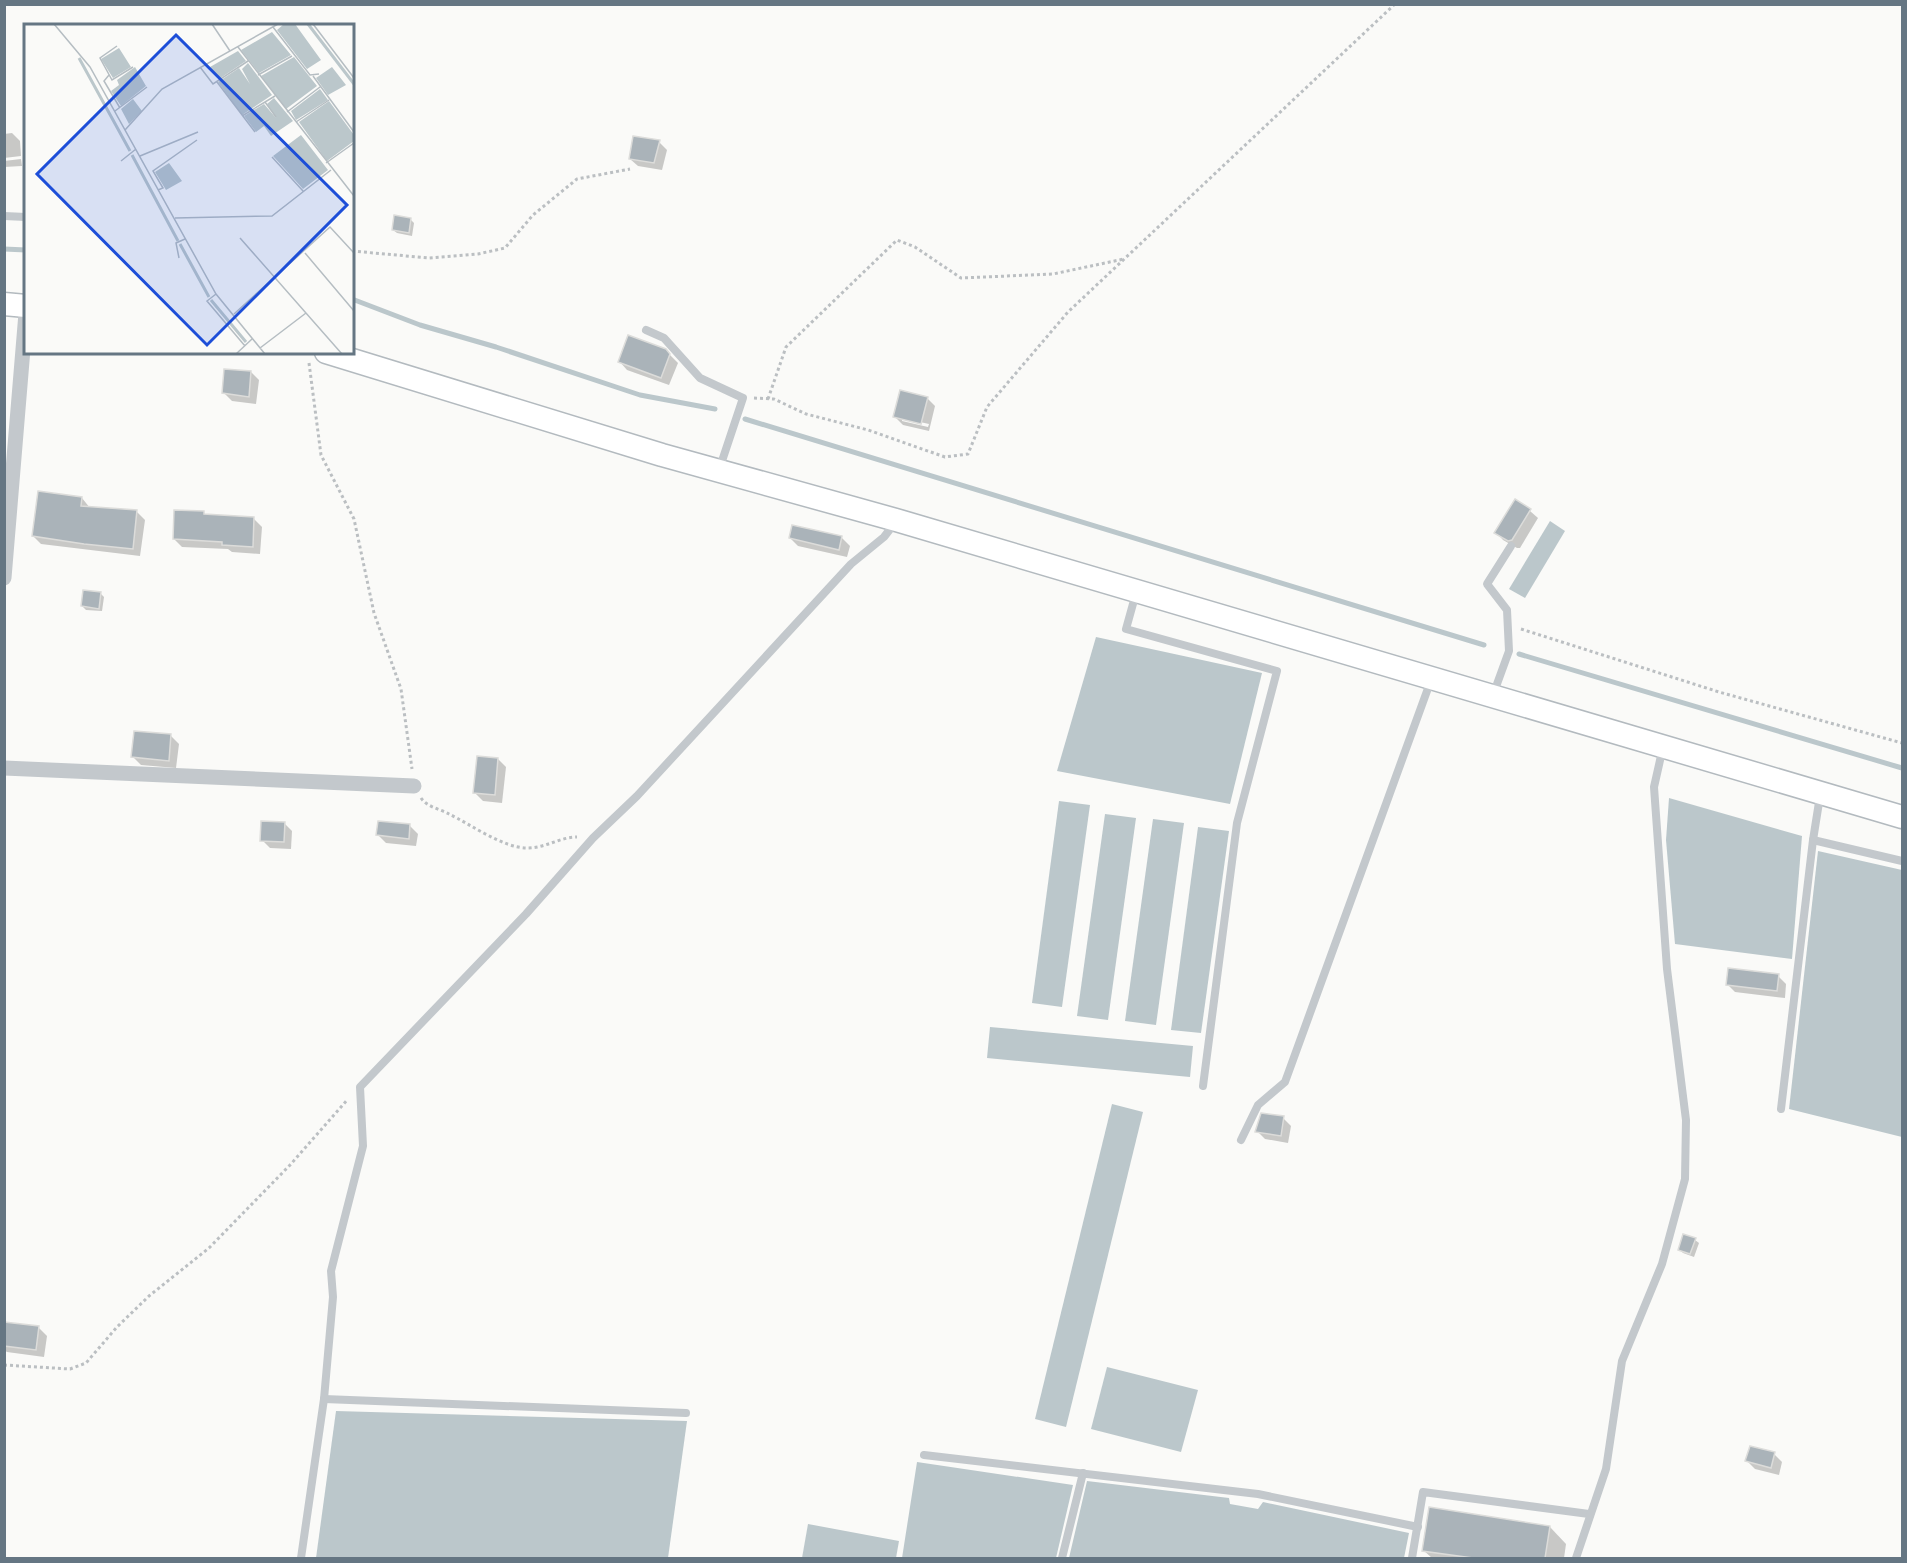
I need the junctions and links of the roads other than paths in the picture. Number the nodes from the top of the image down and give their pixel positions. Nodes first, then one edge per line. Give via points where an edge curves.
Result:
1 (4, 216) edge
2 (24, 217) edge
3 (4, 304) edge
4 (24, 306) edge
5 (646, 330) dead end
6 (24, 337) edge
7 (333, 354) edge
8 (718, 471) junction
9 (896, 520) junction
10 (1511, 546) dead end
11 (4, 578) edge
12 (1137, 591) junction
13 (1432, 679) junction
14 (1492, 697) junction
15 (1663, 746) junction
16 (4, 768) edge
17 (414, 786) road end
18 (1821, 792) junction
19 (1902, 817) edge
20 (1813, 840) junction
21 (1902, 861) edge
22 (1203, 1086) dead end
23 (1781, 1108) dead end
24 (1241, 1140) dead end
25 (324, 1399) junction
26 (686, 1413) dead end
27 (924, 1455) dead end
28 (1083, 1473) junction
29 (1589, 1514) junction
30 (1418, 1527) junction
31 (301, 1558) edge
32 (1062, 1558) edge
33 (1412, 1558) edge
34 (1576, 1558) edge

1 - 2 lane
3 - 4 main road
5 - 8 lane via 664,338 700,378 743,398
6 - 11 street
7 - 8 main road
8 - 9 main road
9 - 12 main road
9 - 25 lane via 360,1087 363,1146 331,1271 333,1297
10 - 14 lane via 1487,584 1507,610 1508,625 1509,651
12 - 13 main road
12 - 22 lane via 1126,629 1277,671 1237,823
13 - 14 main road
13 - 24 lane via 1285,1082 1258,1105
14 - 15 main road
15 - 18 main road
15 - 29 lane via 1654,787 1667,969 1686,1120 1685,1179 1662,1264 1622,1361 1606,1468
16 - 17 street
18 - 19 main road
18 - 20 lane
20 - 21 lane
20 - 23 lane
25 - 26 lane
25 - 31 lane
27 - 28 lane
28 - 30 lane via 1258,1494
28 - 32 lane
29 - 30 lane via 1424,1492
29 - 34 lane
30 - 33 lane

